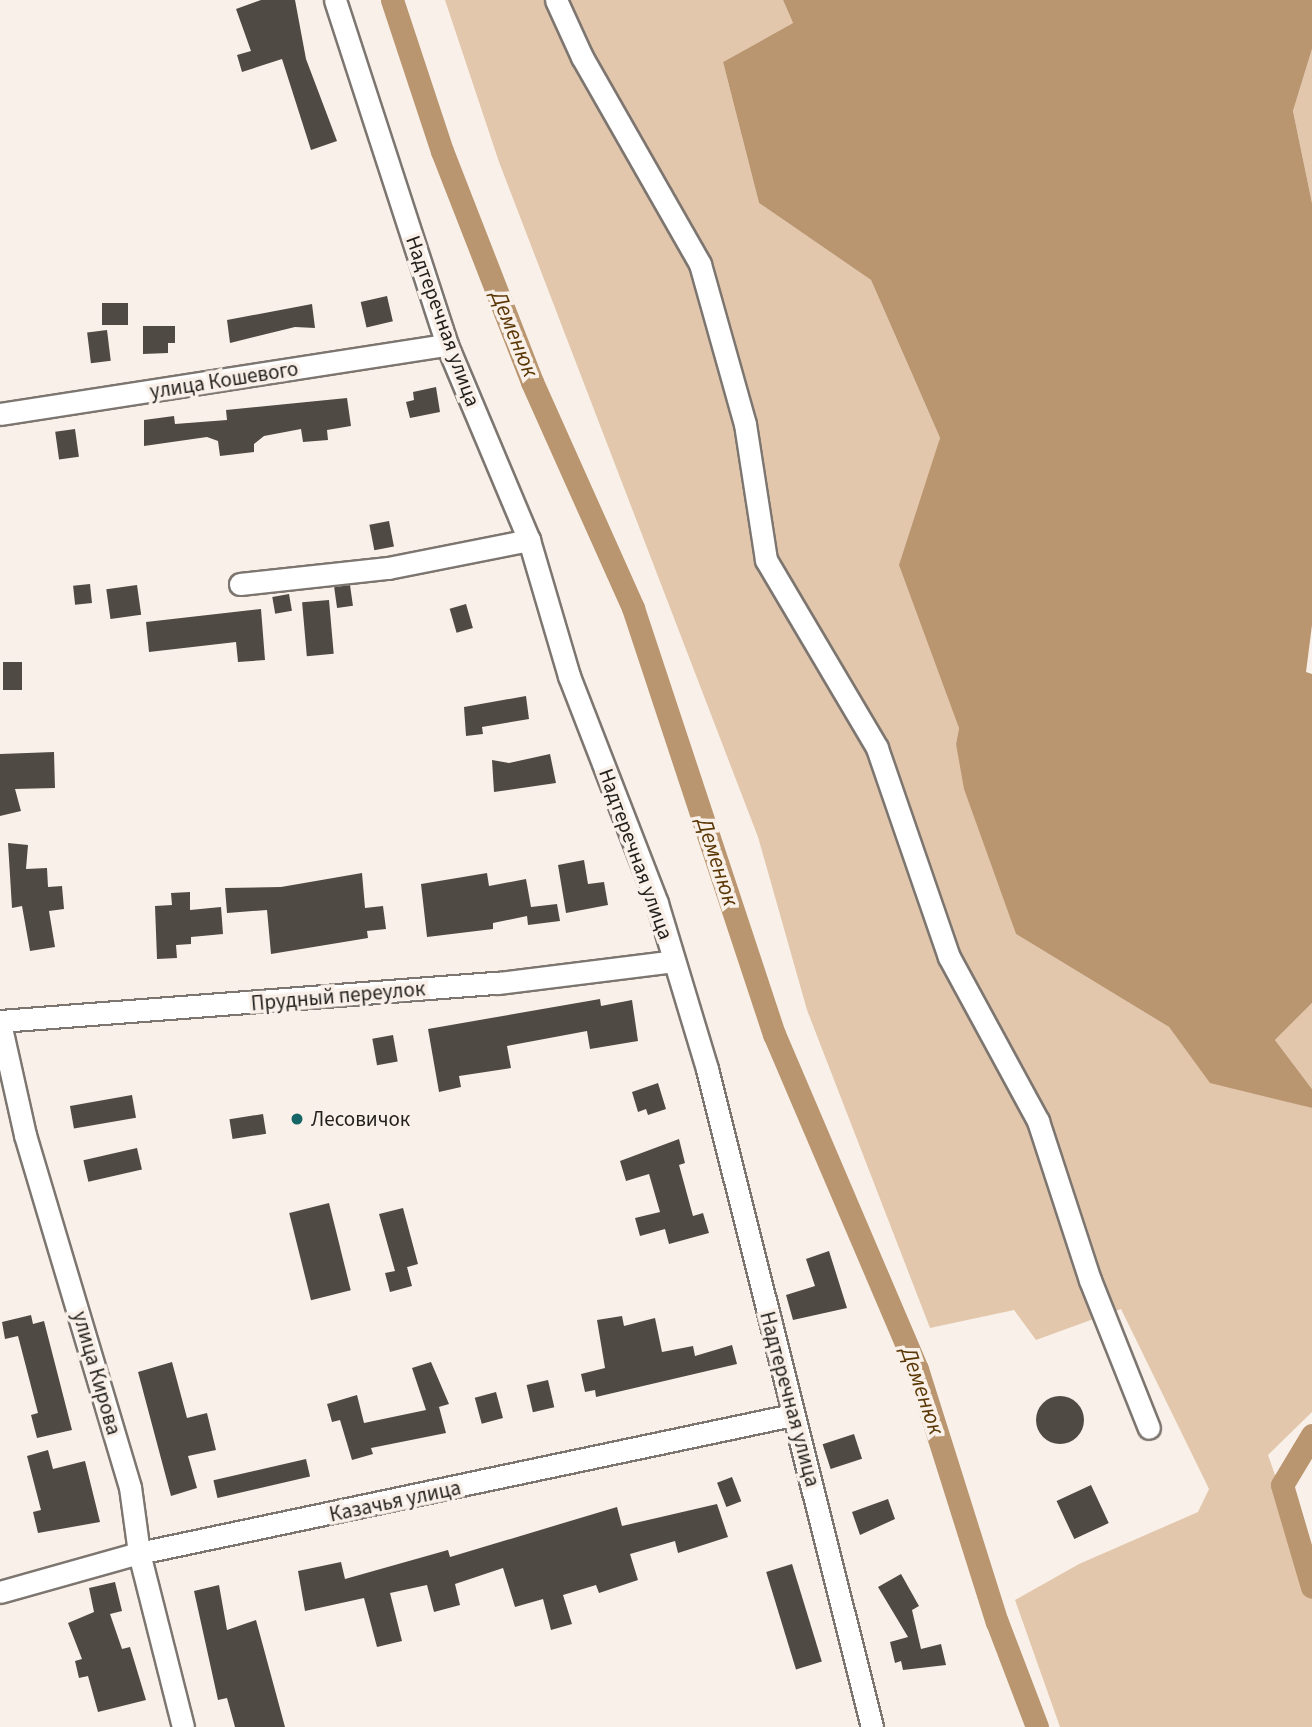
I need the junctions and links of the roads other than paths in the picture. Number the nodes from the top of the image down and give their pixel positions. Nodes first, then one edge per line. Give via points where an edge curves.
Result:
1 (335, 0) edge
2 (556, 0) edge
3 (447, 345) junction
4 (0, 414) edge
5 (528, 540) junction
6 (240, 584) dead end
7 (674, 961) junction
8 (0, 1022) edge
9 (792, 1415) junction
10 (1149, 1428) dead end
11 (139, 1553) junction
12 (0, 1592) edge
13 (183, 1727) edge
14 (872, 1727) edge

1 - 3 street, Надтеречная улица
2 - 10 street via 582,57 700,264 746,424 766,560 877,747 949,957 1038,1121 1090,1280
3 - 4 street, улица Кошевого
3 - 5 street, Надтеречная улица
5 - 6 street via 388,568
5 - 7 street, Надтеречная улица via 569,676
7 - 8 street, Прудный переулок via 498,983
7 - 9 street, Надтеречная улица
8 - 11 street, улица Кирова via 25,1135 130,1488
9 - 11 street, Казачья улица
9 - 14 street, Надтеречная улица via 828,1536
11 - 12 street, Казачья улица
11 - 13 street, улица Кирова

